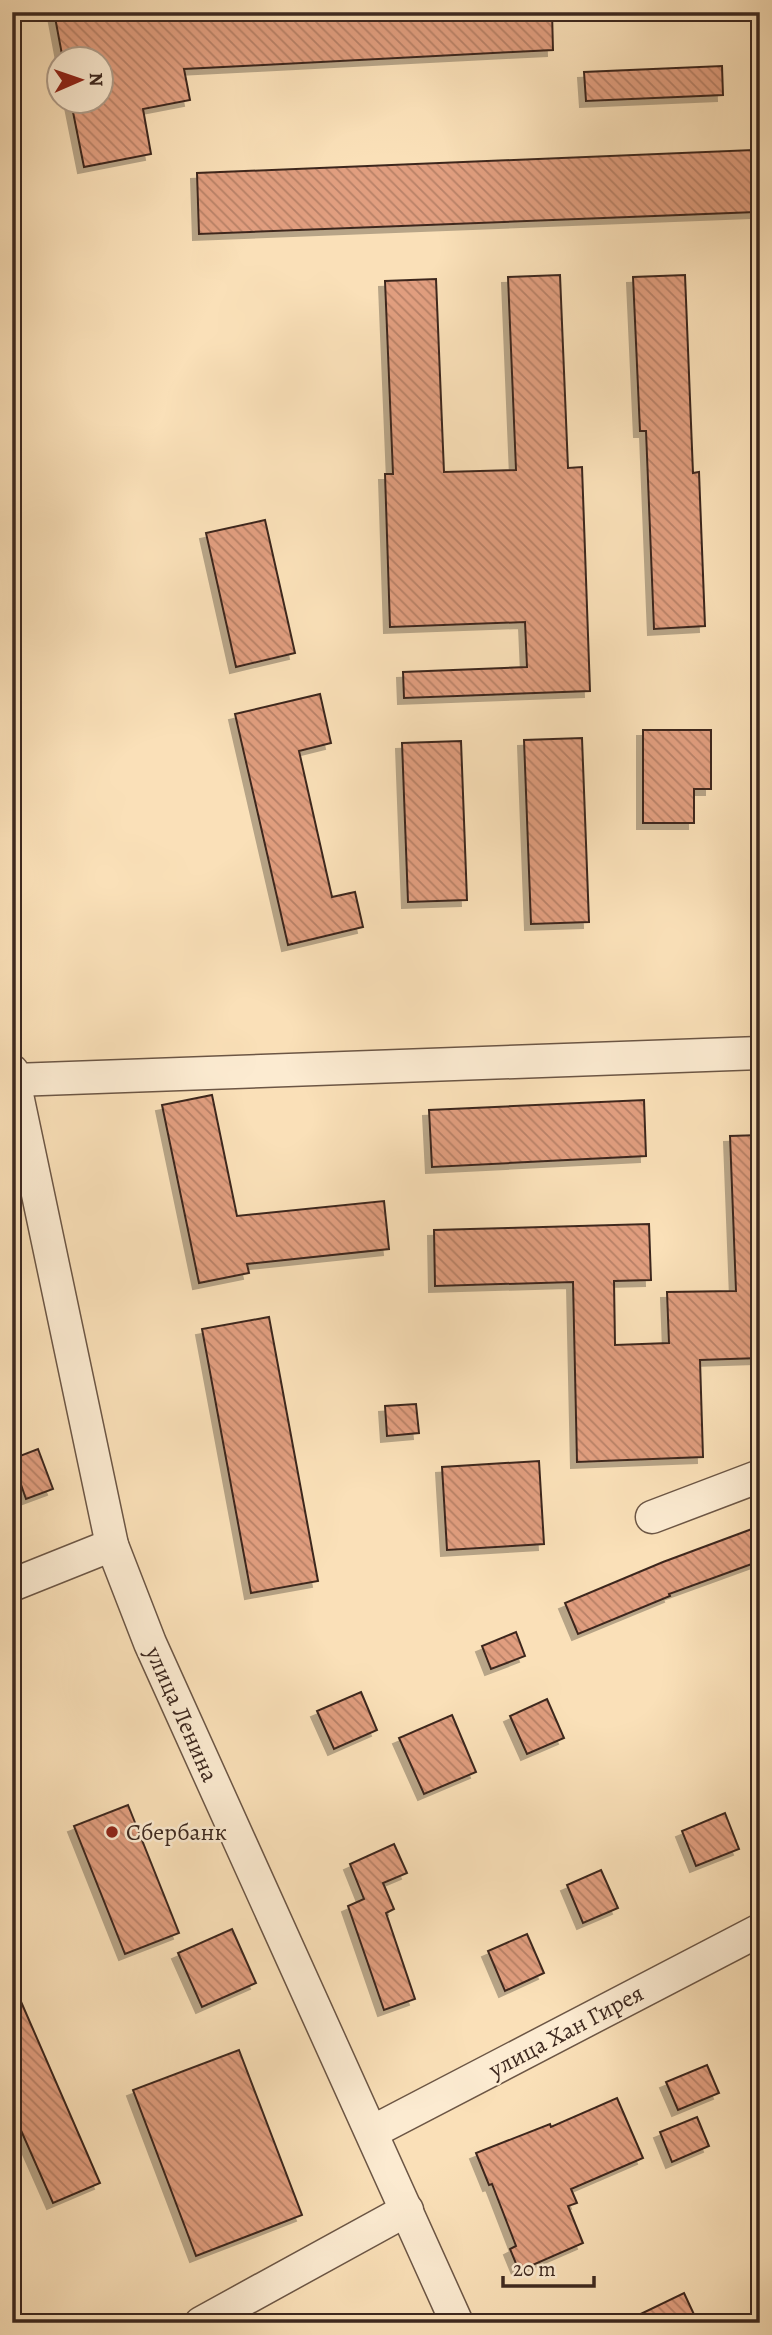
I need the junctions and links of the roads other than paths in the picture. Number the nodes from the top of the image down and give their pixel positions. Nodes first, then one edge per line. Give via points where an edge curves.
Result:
1 (760, 1053) edge
2 (13, 1075) edge
3 (760, 1476) edge
4 (652, 1517) dead end
5 (113, 1545) junction
6 (12, 1586) edge
7 (760, 1930) edge
8 (372, 2132) junction
9 (407, 2210) junction
10 (201, 2323) edge
11 (457, 2323) edge

1 - 2 street
2 - 5 street, улица Ленина
3 - 4 street
5 - 6 street
5 - 8 street, улица Ленина via 150,1643
7 - 8 street, улица Хан Гирея
8 - 9 street, улица Ленина
9 - 10 street
9 - 11 street, улица Ленина

